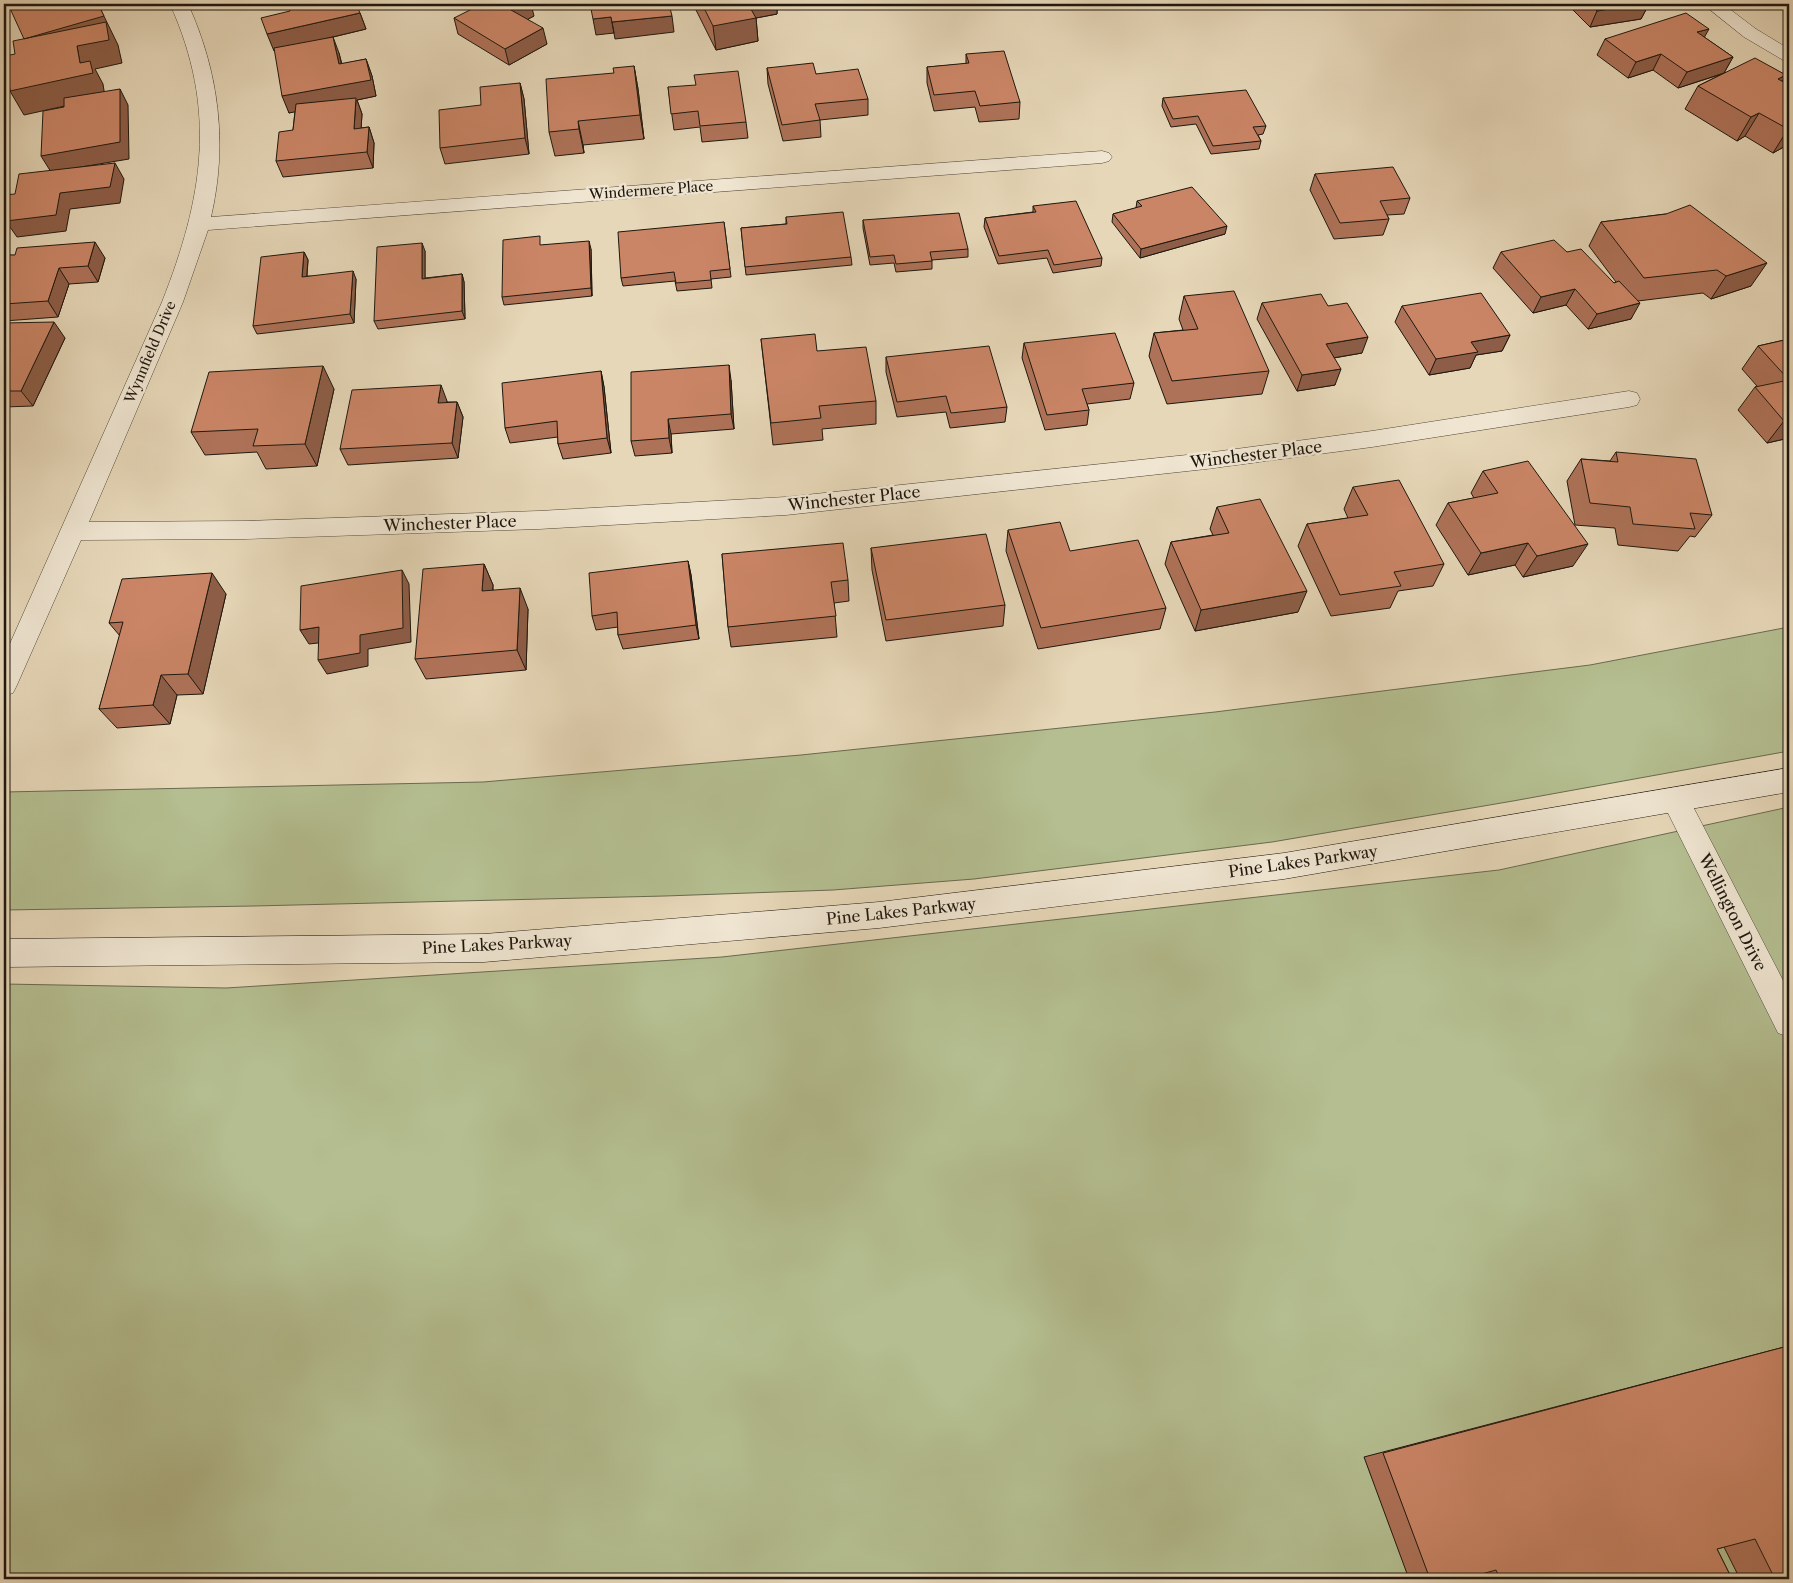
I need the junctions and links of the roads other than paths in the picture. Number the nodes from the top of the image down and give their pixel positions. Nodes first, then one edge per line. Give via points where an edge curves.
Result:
1 (179, 4) edge
2 (1712, 4) edge
3 (1789, 56) edge
4 (1102, 157) dead end
5 (199, 224) junction
6 (1629, 399) dead end
7 (73, 531) junction
8 (4, 685) edge
9 (1789, 780) edge
10 (1676, 800) junction
11 (4, 953) edge
12 (1789, 1022) edge

1 - 5 street, Wynnfield Drive via 195,41 210,131 208,173
2 - 3 street via 1750,33
4 - 5 street, Windermere Place
5 - 7 street, Wynnfield Drive via 171,303
6 - 7 street, Winchester Place via 1372,439 786,506 245,530
7 - 8 street, Wynnfield Drive
9 - 10 street, Pine Lakes Parkway
10 - 11 street, Pine Lakes Parkway via 1284,866 879,915 484,948
10 - 12 street, Wellington Drive

